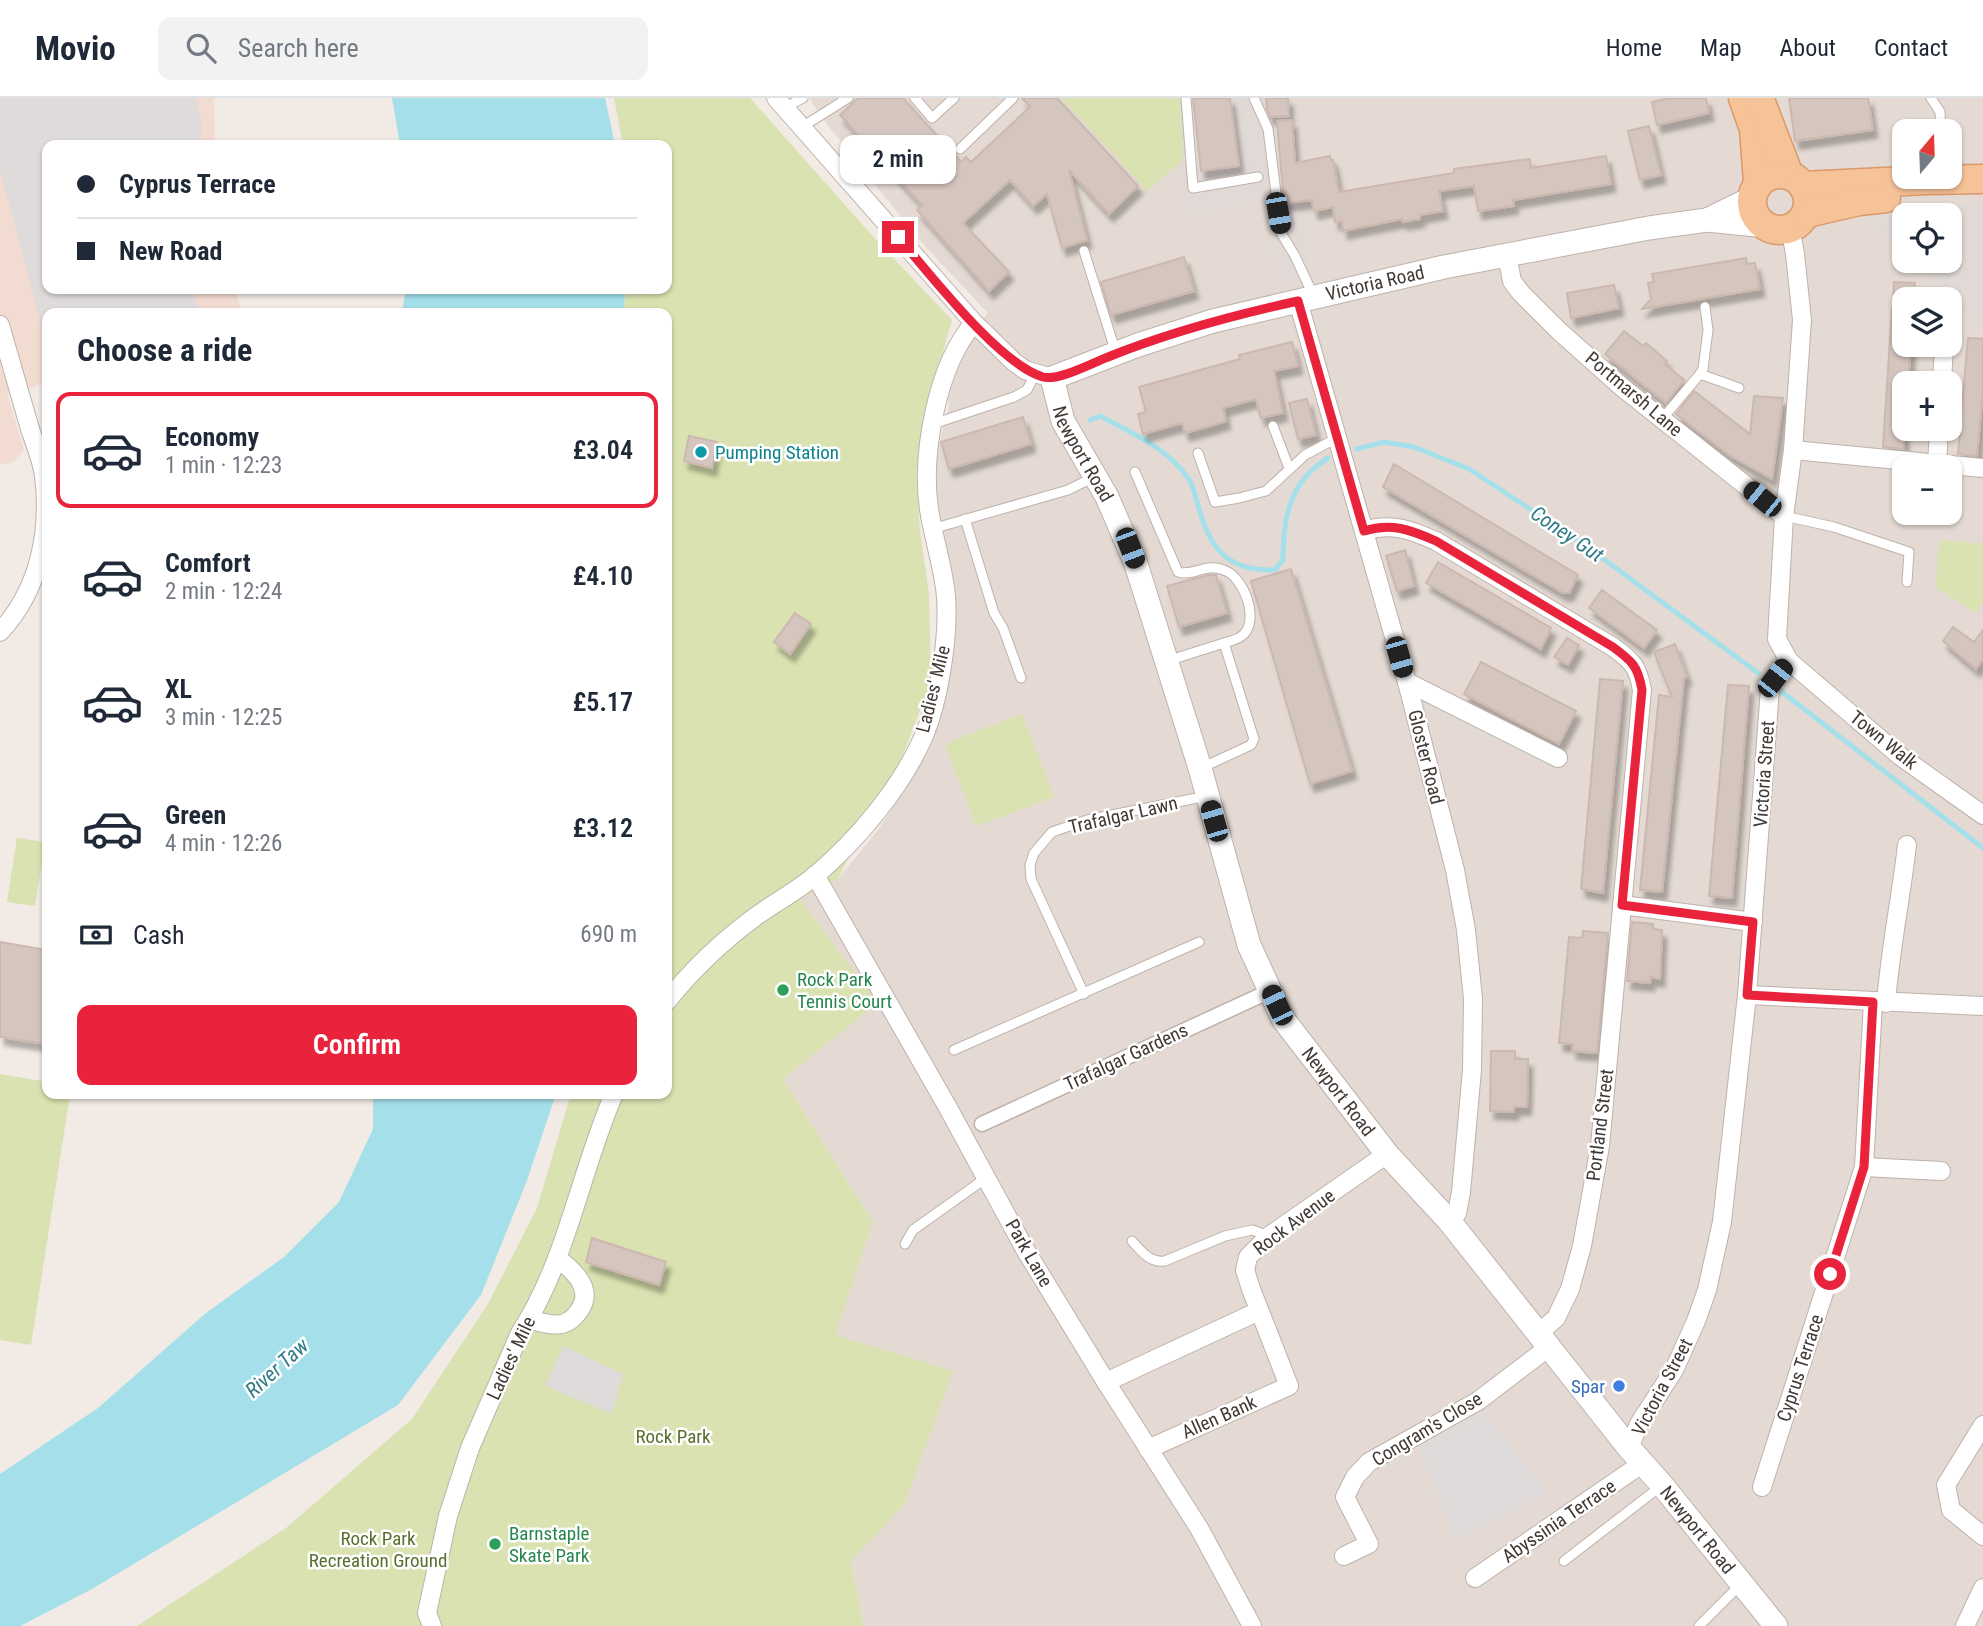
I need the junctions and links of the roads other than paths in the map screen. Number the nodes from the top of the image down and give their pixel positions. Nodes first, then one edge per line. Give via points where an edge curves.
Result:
1 (803, 98) edge
2 (848, 98) edge
3 (915, 98) edge
4 (954, 98) edge
5 (1013, 98) edge
6 (1186, 98) edge
7 (1254, 98) edge
8 (1743, 98) edge
9 (1759, 98) edge
10 (1931, 98) edge
11 (780, 103) edge
12 (1940, 119) edge
13 (802, 127) junction
14 (960, 149) dead end
15 (1258, 177) dead end
16 (1962, 180) edge
17 (1981, 182) edge
18 (1892, 188) edge
19 (1755, 191) junction
20 (1791, 206) junction
21 (1707, 220) junction
22 (1084, 251) dead end
23 (1507, 255) junction
24 (1306, 299) junction
25 (1705, 307) dead end
26 (974, 323) junction
27 (0, 325) edge
28 (1116, 354) junction
29 (1700, 374) junction
30 (1043, 376) junction
31 (1739, 388) dead end
32 (1662, 419) junction
33 (933, 424) junction
34 (1273, 426) dead end
35 (1337, 438) junction
36 (1793, 450) junction
37 (1198, 453) dead end
38 (1892, 460) edge
39 (1962, 466) edge
40 (1289, 468) junction
41 (1983, 468) edge
42 (42, 471) edge
43 (1135, 472) dead end
44 (1096, 476) junction
45 (1784, 516) junction
46 (965, 519) junction
47 (932, 529) junction
48 (1364, 531) junction
49 (42, 547) edge
50 (1907, 582) dead end
51 (0, 632) edge
52 (1224, 643) junction
53 (1167, 661) junction
54 (1789, 661) junction
55 (1021, 678) dead end
56 (1407, 682) junction
57 (1558, 758) dead end
58 (1200, 768) junction
59 (1206, 796) junction
60 (1983, 815) edge
61 (1907, 845) dead end
62 (815, 875) junction
63 (1622, 905) junction
64 (1753, 922) junction
65 (1199, 942) dead end
66 (1270, 991) junction
67 (1084, 994) junction
68 (672, 995) edge
69 (1747, 995) junction
70 (1880, 1002) junction
71 (1983, 1006) edge
72 (954, 1050) dead end
73 (612, 1099) edge
74 (982, 1124) dead end
75 (1387, 1154) junction
76 (1864, 1167) junction
77 (1941, 1171) dead end
78 (986, 1178) junction
79 (1450, 1222) junction
80 (1269, 1236) junction
81 (1132, 1241) dead end
82 (905, 1244) dead end
83 (557, 1258) junction
84 (1259, 1311) junction
85 (529, 1319) junction
86 (1544, 1340) junction
87 (1106, 1382) junction
88 (1983, 1425) edge
89 (1148, 1449) junction
90 (1636, 1455) junction
91 (1662, 1485) junction
92 (1762, 1487) dead end
93 (1983, 1536) edge
94 (1344, 1556) dead end
95 (1564, 1561) dead end
96 (1475, 1578) dead end
97 (1742, 1584) junction
98 (1983, 1588) edge
99 (432, 1626) edge
100 (1252, 1626) edge
101 (1699, 1626) edge
102 (1776, 1626) edge
103 (1965, 1626) edge

1 - 11 lane
2 - 13 lane
3 - 4 lane via 932,118
5 - 14 lane
6 - 15 lane via 1193,188
7 - 24 lane via 1268,129 1281,233 1295,256
8 - 19 main road via 1754,129
9 - 20 main road
10 - 12 lane
11 - 13 street
13 - 26 street
16 - 17 main road
17 - 20 main road via 1961,194
18 - 20 main road
19 - 20 main road via 1755,215
19 - 20 main road via 1776,174
19 - 21 street, Victoria Road
20 - 21 street, Victoria Road
20 - 36 street via 1802,320
21 - 23 street, Victoria Road
22 - 28 lane
23 - 24 street, Victoria Road
23 - 32 street, Portmarsh Lane via 1512,281 1521,293
24 - 28 street, Victoria Road via 1213,321
24 - 35 street, Gloster Road via 1308,328
25 - 29 lane via 1708,330
26 - 30 street via 1014,362
26 - 33 street, Ladies' Mile via 948,368
27 - 42 street
28 - 30 street, Victoria Road
29 - 31 lane
29 - 32 lane
30 - 33 lane via 1014,397
30 - 44 street, Newport Road
32 - 45 street, Portmarsh Lane
33 - 47 street, Ladies' Mile via 926,477
34 - 40 lane
35 - 40 lane
35 - 48 street, Gloster Road
36 - 38 street
36 - 45 street
37 - 40 lane via 1215,502 1266,491
39 - 41 street
43 - 52 lane via 1178,572 1211,566 1236,577 1245,588 1250,622 1246,633
44 - 46 lane via 1068,490
44 - 53 street, Newport Road via 1124,531
45 - 50 lane via 1909,552
45 - 54 street via 1777,639
46 - 47 lane
46 - 55 lane via 994,613
47 - 62 street, Ladies' Mile via 946,595 947,634 923,737 867,824
48 - 56 street, Gloster Road
48 - 63 street, Portland Street via 1392,526 1436,541 1613,647 1636,667 1642,690
49 - 51 street via 34,581
52 - 53 lane
52 - 58 lane via 1254,739 1251,745
53 - 58 street, Newport Road
54 - 60 street, Town Walk via 1900,756
54 - 64 street, Victoria Street via 1770,689
56 - 57 street
56 - 79 street, Gloster Road via 1455,870 1472,978 1472,1070 1463,1174 1457,1213
58 - 59 street, Newport Road
59 - 66 street, Newport Road via 1249,945
59 - 67 lane, Trafalgar Lawn via 1087,820 1052,832 1034,853 1031,879
61 - 70 street, Cyprus Terrace via 1898,919
62 - 68 street, Ladies' Mile via 724,941
62 - 78 street, Park Lane
63 - 64 street
63 - 86 street, Portland Street via 1600,1146 1582,1246 1564,1301
64 - 69 street, Victoria Street
65 - 67 lane
66 - 74 street, Trafalgar Gardens
66 - 75 street, Newport Road via 1283,1019
67 - 72 lane
69 - 70 street
69 - 90 street, Victoria Street via 1722,1223 1707,1290 1674,1370 1639,1424
70 - 71 street
70 - 76 street, Cyprus Terrace
73 - 83 street, Ladies' Mile
75 - 79 street, Newport Road
75 - 80 street, Rock Avenue
76 - 77 street
76 - 92 street, Cyprus Terrace
78 - 82 lane via 913,1230
78 - 87 street, Park Lane
79 - 86 street, Newport Road
80 - 81 lane via 1252,1230 1225,1236 1156,1262
80 - 84 street, Rock Avenue via 1248,1257 1245,1270
83 - 85 street, Ladies' Mile
83 - 85 street via 581,1281 584,1304 571,1320 561,1324
84 - 87 street
84 - 89 street, Allen Bank via 1289,1385
85 - 99 street, Ladies' Mile via 470,1448 427,1613
86 - 90 street, Newport Road
86 - 94 street, Congram's Close via 1478,1401 1369,1462 1355,1477 1345,1497 1369,1544
87 - 89 street, Park Lane
88 - 93 street via 1946,1485 1951,1510
89 - 100 street, Park Lane via 1199,1528
90 - 91 street, Newport Road
90 - 96 street, Abyssinia Terrace
91 - 95 lane
91 - 97 street, Newport Road
97 - 101 lane
97 - 102 street, Newport Road
98 - 103 street

